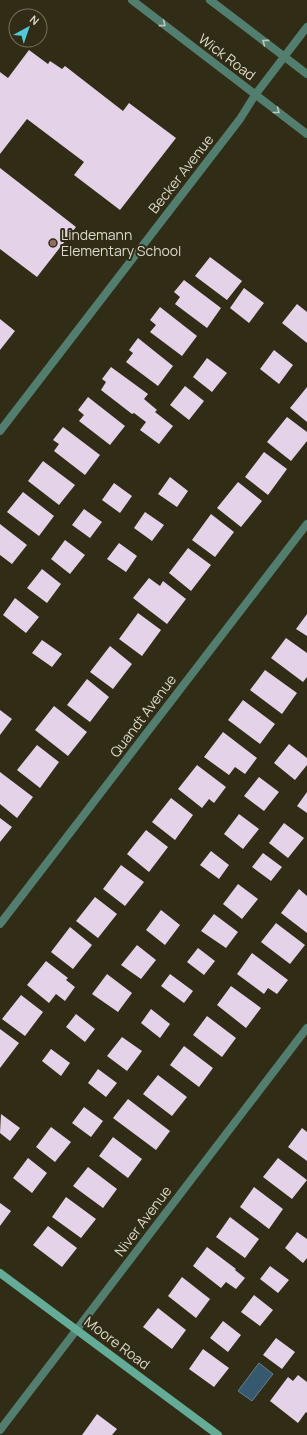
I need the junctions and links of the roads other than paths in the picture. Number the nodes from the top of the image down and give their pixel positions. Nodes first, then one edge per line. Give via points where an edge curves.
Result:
1 (132, 0) edge
2 (210, 0) edge
3 (307, 27) edge
4 (284, 57) junction
5 (307, 74) edge
6 (255, 94) junction
7 (307, 134) edge
8 (0, 431) edge
9 (307, 524) edge
10 (0, 924) edge
11 (307, 1028) edge
12 (0, 1274) edge
13 (77, 1330) junction
14 (0, 1430) edge
15 (218, 1435) edge

1 -> 6 street, Wick Road
4 -> 2 street
3 - 4 street, Becker Avenue
4 - 5 street
4 - 6 street, Becker Avenue
6 -> 7 street, Wick Road
6 - 8 street, Becker Avenue via 240,119
9 - 10 street, Quandt Avenue
11 - 13 street, Niver Avenue
12 - 13 street, Moore Road
13 - 14 street, Niver Avenue
13 - 15 street, Moore Road

